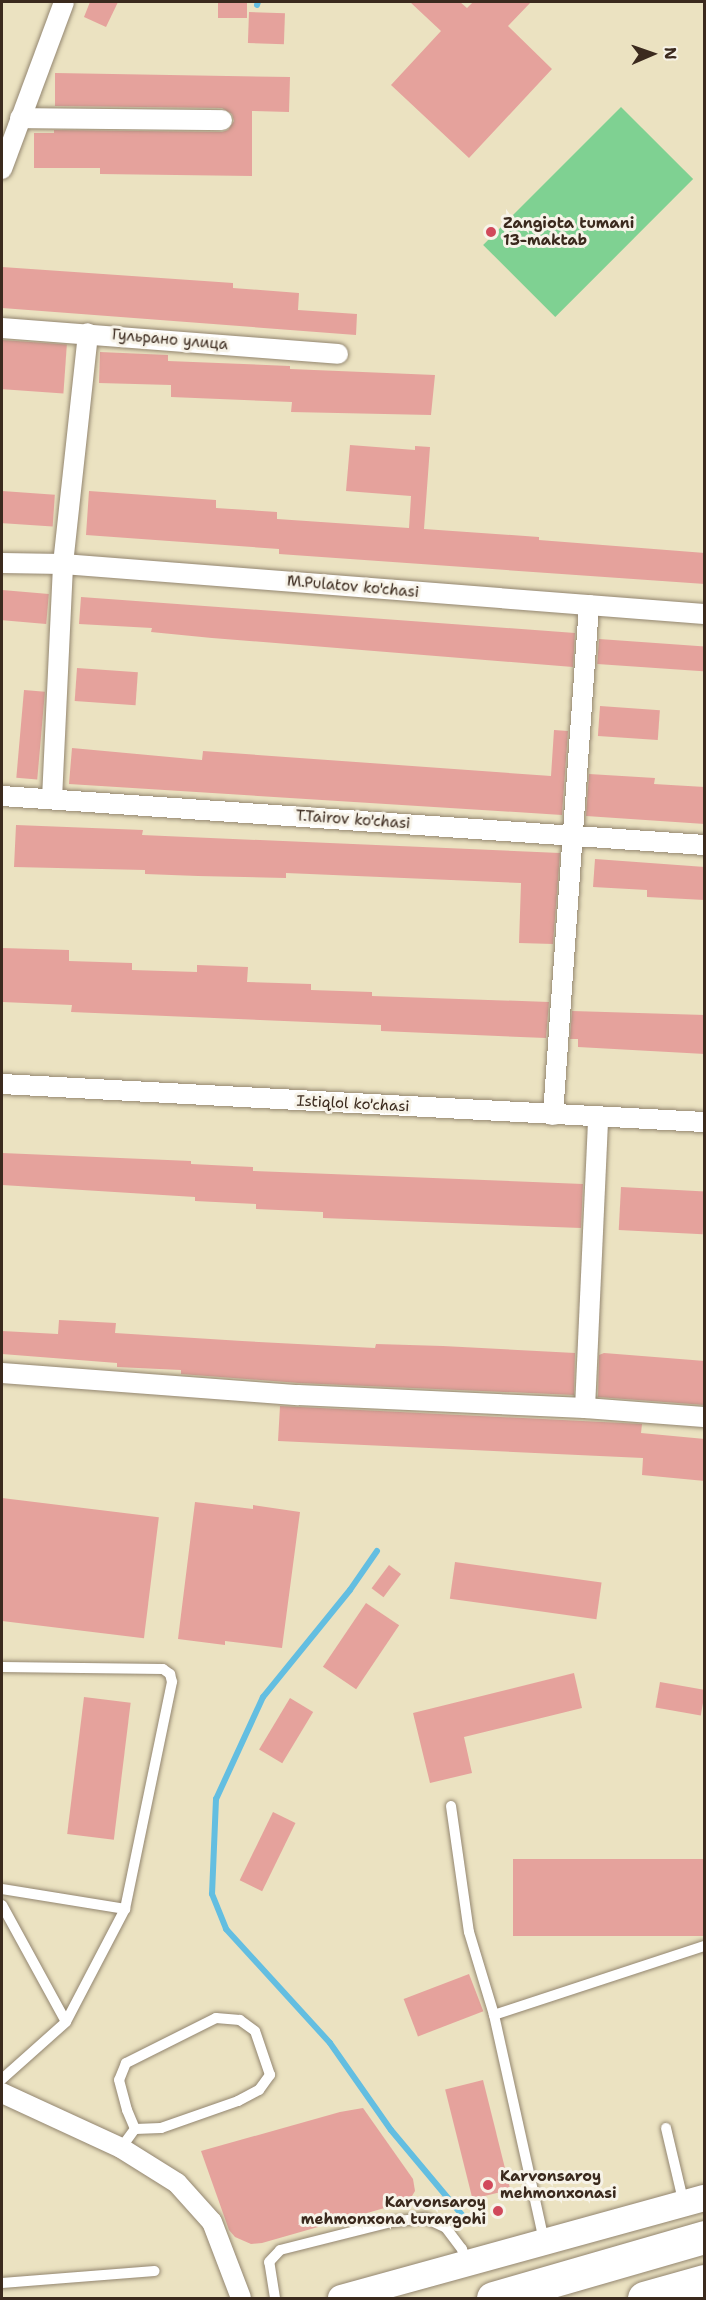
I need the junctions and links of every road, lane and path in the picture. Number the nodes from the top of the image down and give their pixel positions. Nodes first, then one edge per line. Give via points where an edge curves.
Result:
1 (64, 2) edge
2 (20, 118) junction
3 (222, 120) dead end
4 (6, 148) edge
5 (2, 169) edge
6 (2, 328) edge
7 (88, 333) junction
8 (338, 354) dead end
9 (2, 563) edge
10 (63, 564) junction
11 (589, 605) junction
12 (705, 615) edge
13 (2, 796) edge
14 (52, 799) junction
15 (573, 836) junction
16 (705, 845) edge
17 (2, 1084) edge
18 (553, 1115) junction
19 (598, 1118) junction
20 (705, 1122) edge
21 (2, 1374) edge
22 (585, 1408) junction
23 (705, 1417) edge
24 (2, 1667) edge
25 (451, 1806) dead end
26 (2, 1889) edge
27 (2, 1905) edge
28 (125, 1910) junction
29 (705, 1946) edge
30 (494, 2015) junction
31 (66, 2022) junction
32 (2, 2079) edge
33 (2, 2093) edge
34 (666, 2128) dead end
35 (135, 2129) junction
36 (121, 2148) junction
37 (695, 2201) edge
38 (705, 2237) edge
39 (545, 2244) junction
40 (467, 2265) junction
41 (155, 2271) dead end
42 (705, 2281) edge
43 (2, 2283) edge
44 (241, 2298) edge
45 (275, 2298) edge
46 (341, 2298) edge
47 (493, 2298) edge
48 (644, 2298) edge

1 - 2 street
2 - 3 street
2 - 4 street
4 - 5 street
6 - 7 street, Гульрано улица
7 - 8 street, Гульрано улица
7 - 10 street
9 - 10 street, M.Pulatov ko'chasi
10 - 11 street, M.Pulatov ko'chasi
10 - 14 street
11 - 12 street, M.Pulatov ko'chasi
11 - 15 street
13 - 14 street, T.Tairov ko'chasi
14 - 15 street, T.Tairov ko'chasi
15 - 16 street, T.Tairov ko'chasi
15 - 18 street
17 - 18 street, Istiqlol ko'chasi
18 - 19 street, Istiqlol ko'chasi
19 - 20 street, Istiqlol ko'chasi
19 - 22 street
21 - 22 street via 297,1395
22 - 23 street
24 - 28 lane via 163,1669 170,1674 172,1682
25 - 30 lane via 469,1932
26 - 28 lane
27 - 31 lane
28 - 31 lane
29 - 30 lane
30 - 39 lane
31 - 32 lane
33 - 36 street
34 - 37 lane
35 - 35 lane via 119,2080 126,2063 216,2018 240,2020 255,2031 270,2075 259,2090 161,2128
35 - 36 lane
36 - 44 street via 177,2183 212,2222
37 - 39 street
38 - 47 highway
39 - 40 street
40 - 45 lane via 462,2249 446,2228 425,2217 391,2222 280,2250 269,2262
40 - 46 street
41 - 43 lane
42 - 48 highway

